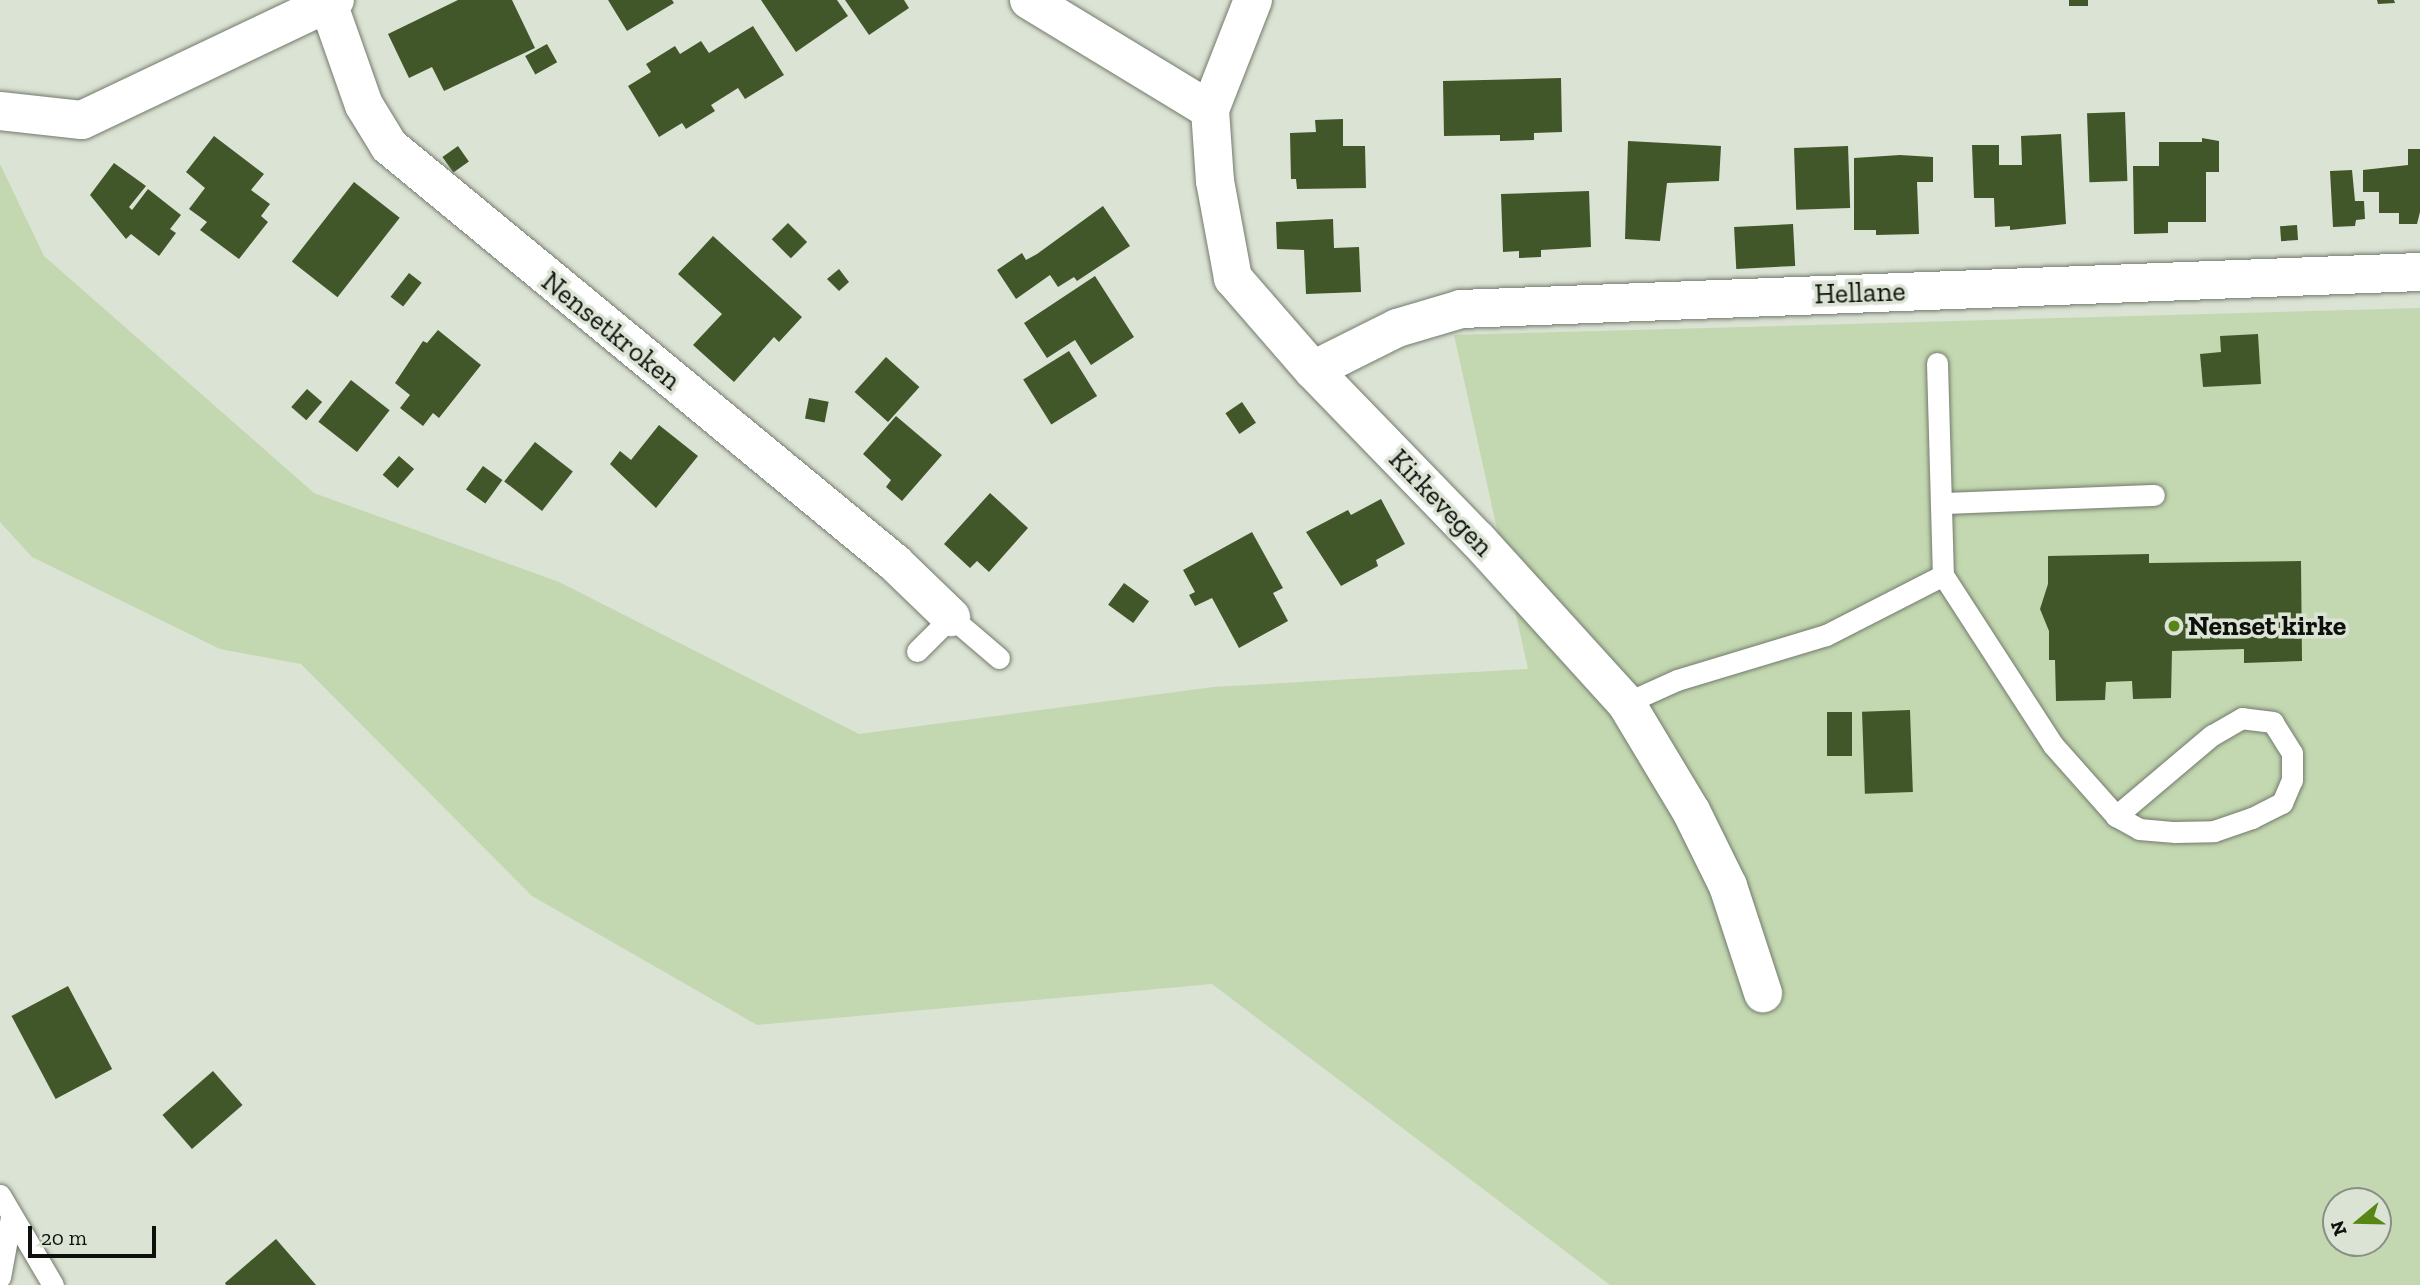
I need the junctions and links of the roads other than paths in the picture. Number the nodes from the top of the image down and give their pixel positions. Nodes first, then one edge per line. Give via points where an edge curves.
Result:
1 (1029, 0) edge
2 (1253, 0) edge
3 (331, 2) edge
4 (1210, 110) junction
5 (0, 111) edge
6 (2420, 272) edge
7 (1937, 363) dead end
8 (1313, 370) junction
9 (2154, 495) dead end
10 (1942, 503) junction
11 (1943, 576) junction
12 (951, 617) junction
13 (917, 651) dead end
14 (999, 658) dead end
15 (1626, 703) junction
16 (2116, 816) junction
17 (1763, 993) dead end
18 (0, 1195) edge
19 (11, 1217) junction
20 (0, 1277) edge
21 (53, 1285) edge

1 - 4 street
2 - 4 street, Kirkevegen
3 - 5 street, Nensetkroken via 82,120
3 - 12 street, Nensetkroken via 364,105 389,146 895,564
4 - 8 street, Kirkevegen via 1215,181 1233,278
6 - 8 street, Hellane via 1461,309 1397,328
7 - 10 lane
8 - 15 street, Kirkevegen via 1478,540
9 - 10 lane
10 - 11 lane
11 - 15 lane via 1826,635 1677,680
11 - 16 lane via 2053,745
12 - 13 lane
12 - 14 lane
15 - 17 street, Kirkevegen via 1728,886
16 - 16 lane via 2139,829 2175,832 2214,831 2252,818 2282,803 2292,780 2292,753 2273,722 2242,718 2212,735 2173,773
18 - 19 lane
19 - 20 lane
19 - 21 lane

